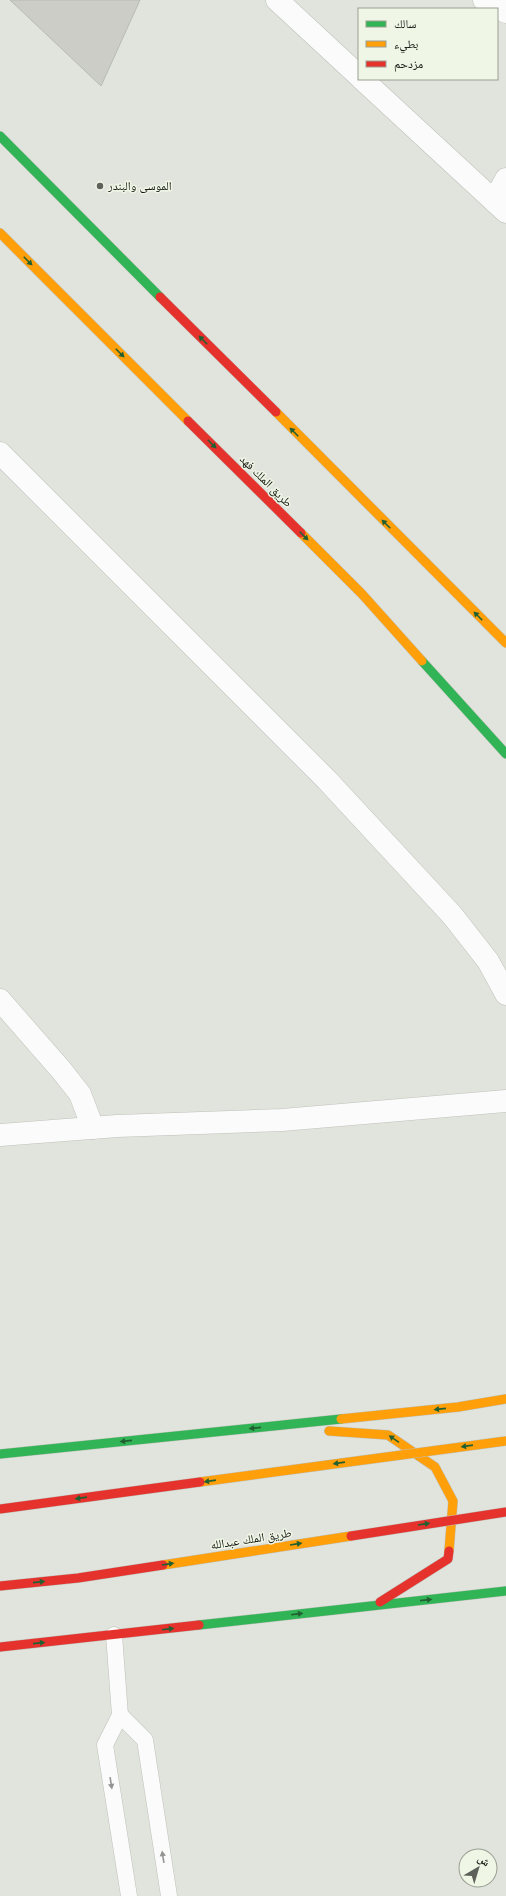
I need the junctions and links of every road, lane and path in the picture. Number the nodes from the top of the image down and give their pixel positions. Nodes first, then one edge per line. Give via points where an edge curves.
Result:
1 (277, 0) edge
2 (484, 0) edge
3 (506, 12) edge
4 (358, 75) edge
5 (363, 80) edge
6 (0, 136) edge
7 (506, 179) edge
8 (500, 207) edge
9 (0, 233) edge
10 (0, 453) edge
11 (506, 643) edge
12 (506, 754) edge
13 (506, 994) edge
14 (0, 1000) edge
15 (506, 1101) edge
16 (93, 1128) junction
17 (0, 1135) edge
18 (506, 1399) edge
19 (270, 1427) junction
20 (506, 1441) edge
21 (0, 1454) edge
22 (0, 1509) edge
23 (506, 1512) edge
24 (0, 1586) edge
25 (506, 1590) edge
26 (374, 1606) junction
27 (114, 1635) junction
28 (0, 1647) edge
29 (120, 1715) junction
30 (128, 1896) edge
31 (169, 1896) edge

1 - 4 street
2 - 3 street
5 - 8 street
11 -> 6 main road
7 - 8 street
9 -> 12 main road, طريق الملك فهد via 362,594
10 - 13 street via 326,779 452,915 488,961
14 - 16 street via 80,1094
15 - 16 street via 290,1119
16 - 17 street
18 -> 19 main road via 458,1407
19 -> 21 main road
26 -> 19 main road via 448,1560 453,1501 436,1467 388,1435
20 -> 22 main road, bridge
24 -> 23 main road, طريق الملك عبدالله, bridge via 78,1578
26 -> 25 main road
27 -> 26 main road
28 -> 27 main road
27 - 29 lane
29 -> 30 lane via 105,1745
31 -> 29 lane via 145,1740

